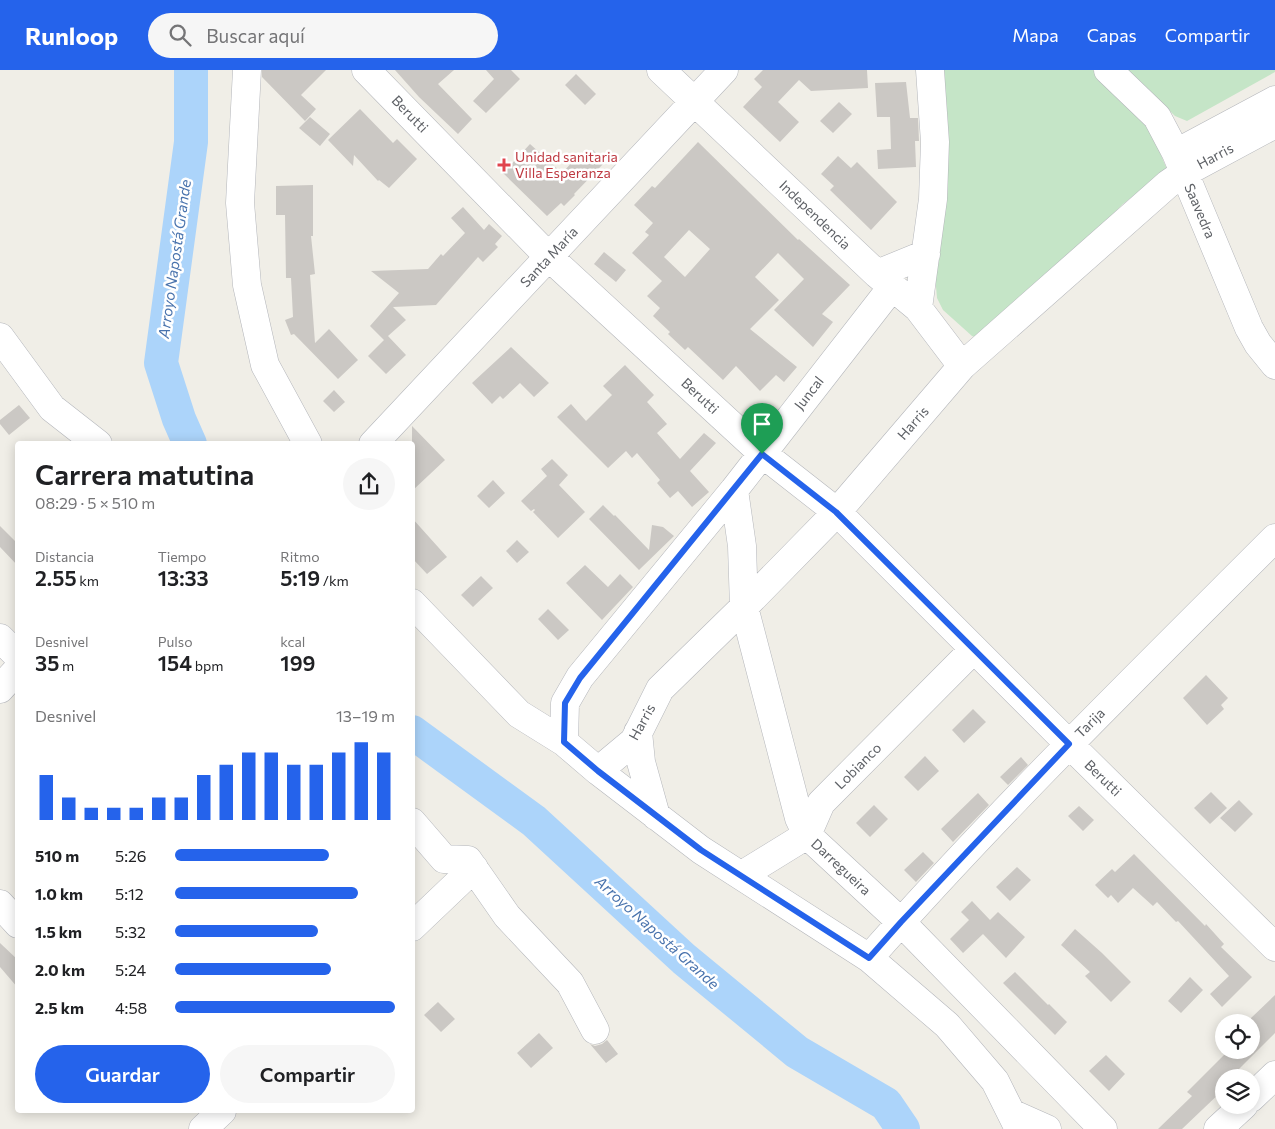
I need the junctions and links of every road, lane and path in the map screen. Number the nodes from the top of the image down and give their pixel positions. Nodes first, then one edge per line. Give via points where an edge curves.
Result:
1 (247, 70) edge
2 (366, 70) edge
3 (660, 70) edge
4 (724, 70) edge
5 (930, 70) edge
6 (1108, 70) edge
7 (695, 100) junction
8 (1275, 100) edge
9 (1275, 124) edge
10 (1180, 163) junction
11 (926, 254) junction
12 (549, 257) junction
13 (884, 280) junction
14 (918, 308) junction
15 (0, 337) edge
16 (1275, 365) edge
17 (962, 366) junction
18 (94, 441) edge
19 (306, 441) edge
20 (376, 441) edge
21 (762, 454) junction
22 (734, 490) junction
23 (836, 512) junction
24 (1275, 538) edge
25 (415, 606) edge
26 (744, 607) junction
27 (0, 638) edge
28 (973, 650) junction
29 (15, 653) edge
30 (15, 672) edge
31 (0, 689) edge
32 (638, 732) junction
33 (564, 742) junction
34 (1069, 744) junction
35 (598, 771) junction
36 (656, 816) junction
37 (415, 825) edge
38 (807, 835) junction
39 (474, 868) junction
40 (742, 875) junction
41 (0, 904) edge
42 (15, 921) edge
43 (901, 922) junction
44 (415, 924) edge
45 (1275, 947) edge
46 (869, 958) junction
47 (595, 1030) dead end
48 (1275, 1075) edge
49 (1260, 1089) edge
50 (220, 1113) edge
51 (1234, 1114) edge
52 (1015, 1121) edge
53 (203, 1129) edge
54 (1047, 1129) edge
55 (1103, 1129) edge
56 (1218, 1129) edge

1 - 19 street via 240,203 247,286 265,365
2 - 12 street, Berutti
3 - 7 street, Independencia
4 - 7 street, Santa María
5 - 11 street via 935,142 933,199
6 - 10 street, Saavedra via 1157,117
7 - 12 street, Santa María
7 - 13 street, Independencia
8 - 10 street, Harris
9 - 10 street, Harris
10 - 16 street, Saavedra via 1249,328
10 - 17 street, Harris via 1168,184
11 - 13 street
11 - 14 street
12 - 20 street, Santa María
12 - 21 street, Berutti
13 - 14 street, Independencia
13 - 21 street, Juncal
14 - 17 street, Independencia
15 - 18 street via 52,408
17 - 23 street, Harris
21 - 22 street, Juncal
21 - 23 street, Berutti
22 - 26 street, Darregueira via 742,546
22 - 33 street, Juncal via 580,678 565,703
23 - 26 street, Harris
23 - 28 street, Berutti
24 - 34 street, Tarija
25 - 33 street via 519,714
26 - 32 street, Harris via 660,689
26 - 38 street, Darregueira via 799,818
27 - 29 street
28 - 34 street, Berutti
28 - 38 street, Lobianco via 821,803
30 - 31 street
32 - 35 street, Harris via 634,741
32 - 36 street via 641,762
33 - 35 street
34 - 43 street, Tarija
34 - 45 street, Berutti
35 - 36 street
36 - 40 street via 701,850
37 - 39 street via 444,858 468,860
38 - 40 street
38 - 43 street, Darregueira
39 - 44 street
39 - 47 street via 508,916 570,984
40 - 46 street
41 - 42 street
43 - 46 street, Tarija
43 - 55 street, Darregueira
46 - 52 street via 946,1025 995,1082
48 - 49 street
50 - 53 street
51 - 56 street
52 - 54 street

